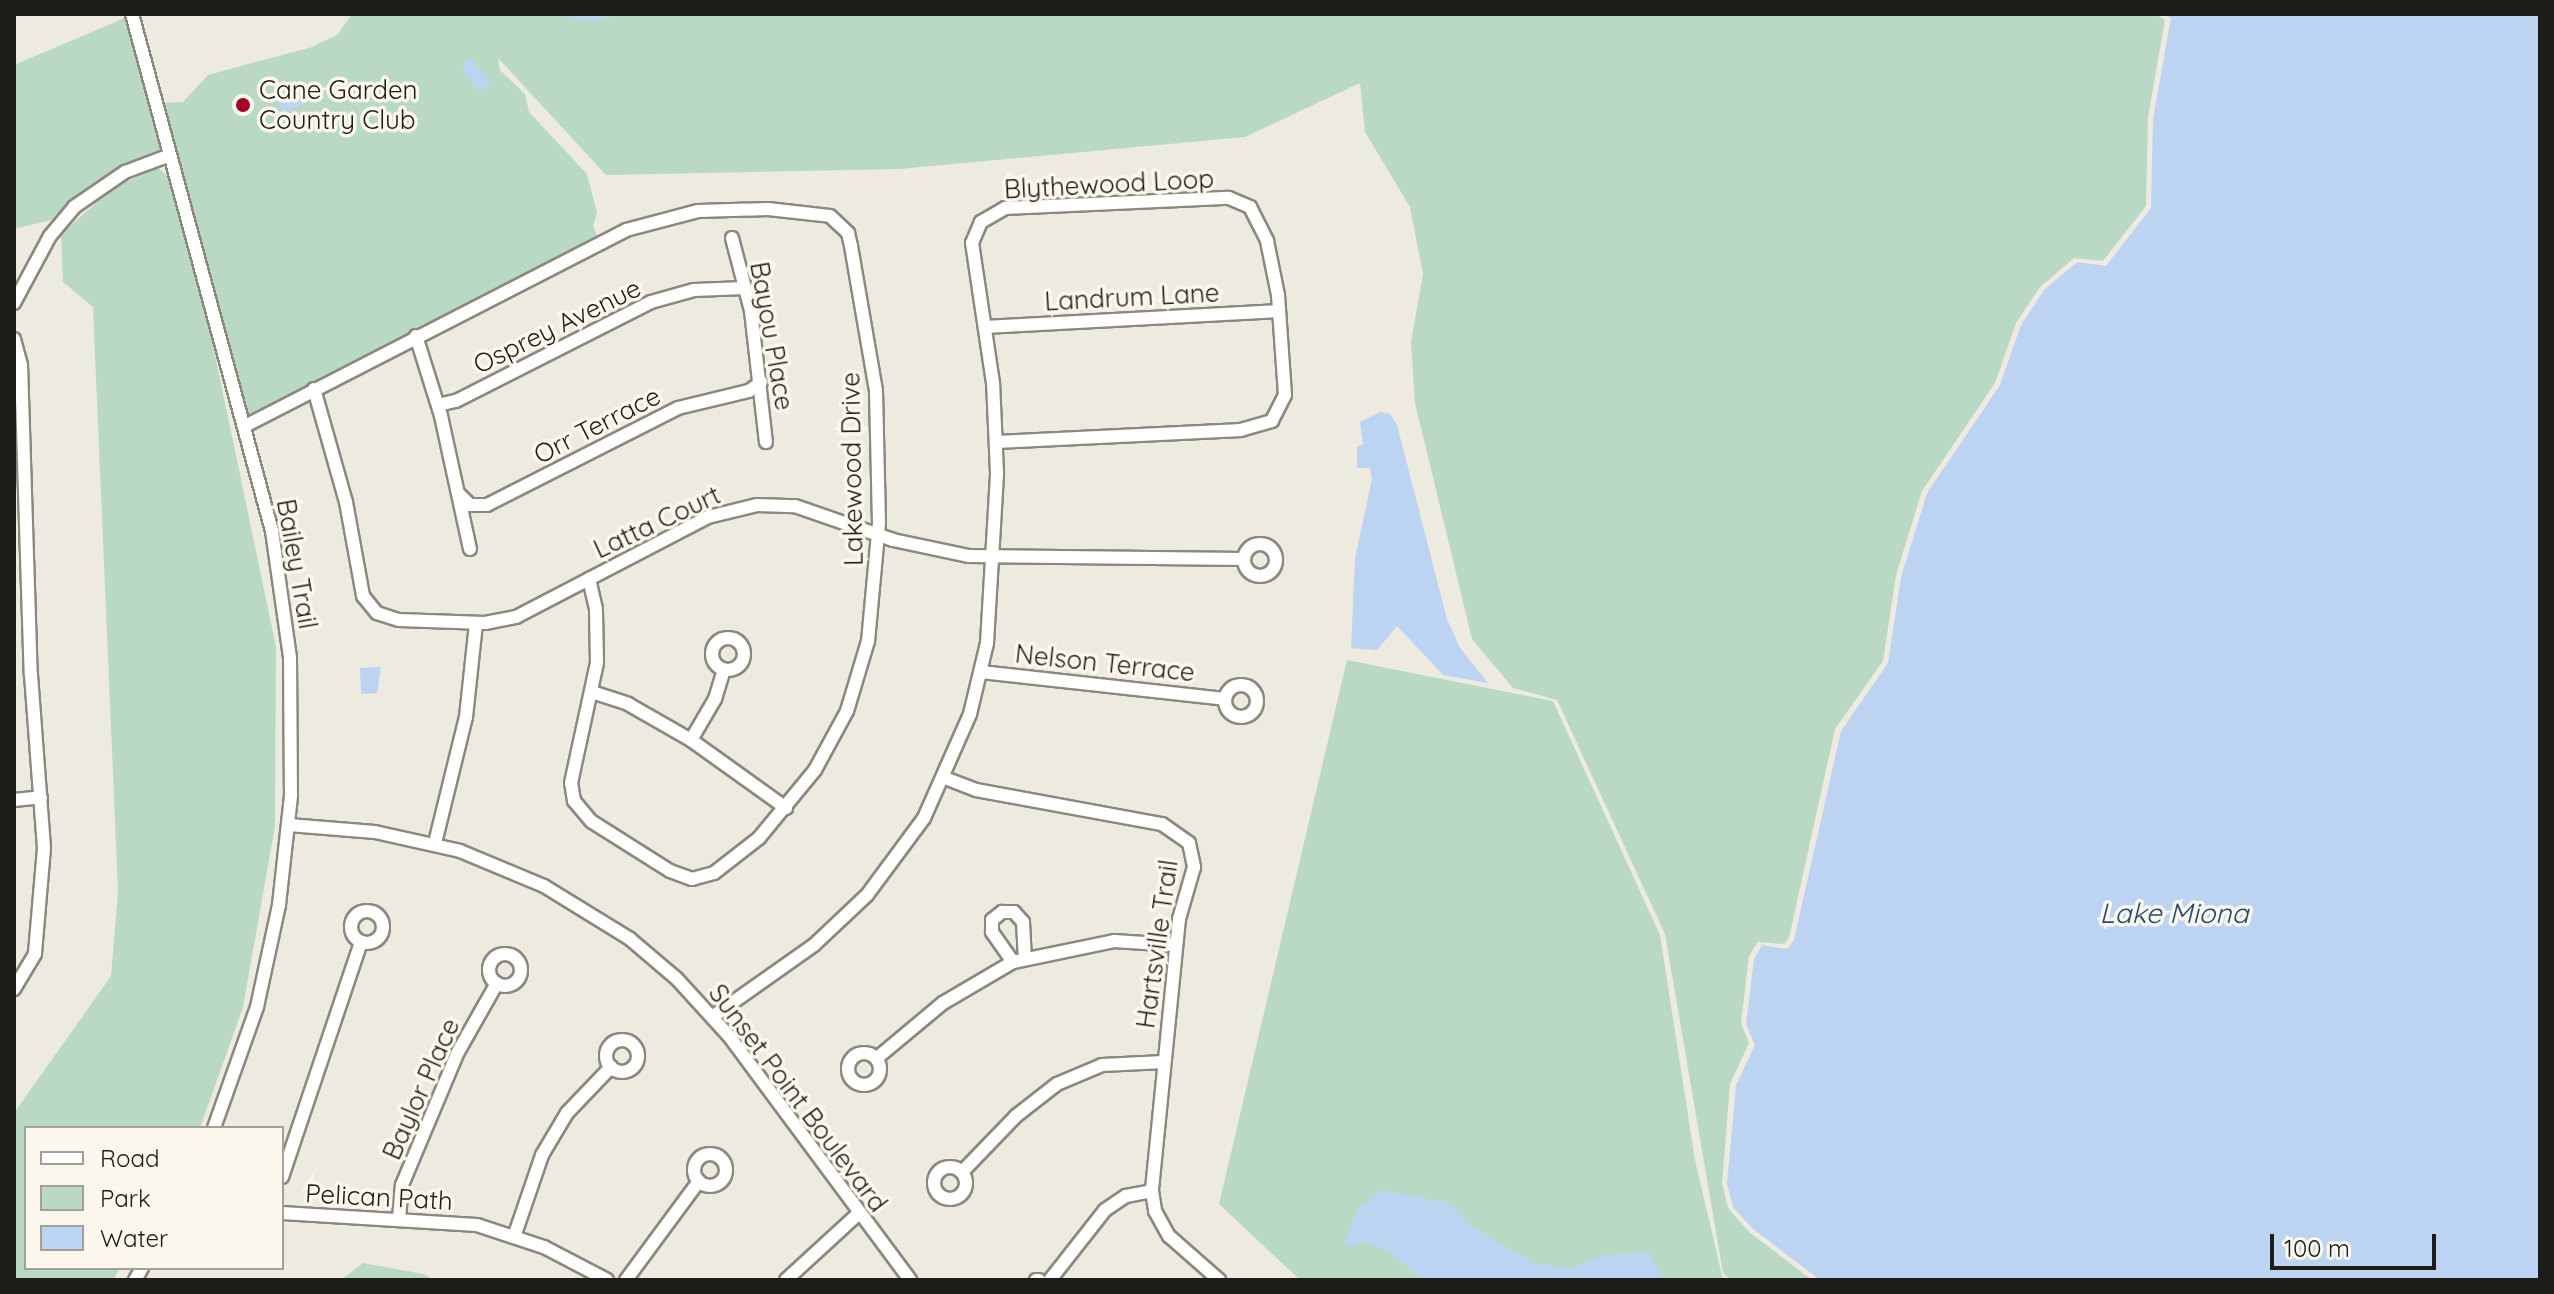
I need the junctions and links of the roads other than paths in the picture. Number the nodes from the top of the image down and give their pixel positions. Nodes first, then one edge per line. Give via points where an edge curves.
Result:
1 (132, 14) edge
2 (170, 155) junction
3 (732, 238) dead end
4 (745, 288) junction
5 (14, 303) edge
6 (1279, 311) junction
7 (986, 327) junction
8 (416, 336) junction
9 (14, 339) edge
10 (761, 382) junction
11 (314, 389) junction
12 (438, 405) junction
13 (245, 426) junction
14 (766, 442) dead end
15 (997, 442) junction
16 (19, 485) edge
17 (459, 494) junction
18 (878, 534) junction
19 (470, 549) dead end
20 (993, 557) junction
21 (1244, 559) dead end
22 (589, 579) junction
23 (476, 624) junction
24 (30, 648) junction
25 (14, 650) edge
26 (724, 670) dead end
27 (981, 672) junction
28 (595, 693) junction
29 (1225, 699) dead end
30 (691, 740) junction
31 (945, 778) junction
32 (41, 797) junction
33 (14, 800) edge
34 (786, 808) junction
35 (289, 825) junction
36 (435, 843) junction
37 (361, 942) dead end
38 (1176, 945) junction
39 (497, 983) dead end
40 (14, 989) edge
41 (712, 1017) junction
42 (877, 1058) dead end
43 (1164, 1062) junction
44 (611, 1067) dead end
45 (215, 1126) edge
46 (284, 1171) edge
47 (962, 1172) dead end
48 (699, 1181) dead end
49 (1152, 1191) junction
50 (284, 1213) edge
51 (858, 1214) junction
52 (399, 1218) junction
53 (514, 1237) junction
54 (792, 1278) edge
55 (1215, 1279) edge
56 (607, 1280) edge
57 (626, 1280) edge
58 (910, 1280) edge
59 (1050, 1280) edge

1 - 2 street, Bailey Trail
2 - 5 street via 125,172 74,207 50,236
2 - 13 street, Bailey Trail
3 - 4 street, Bayou Place
4 - 10 street, Bayou Place
4 - 12 street, Osprey Avenue via 703,289 651,302 456,401
6 - 7 street, Landrum Lane
6 - 7 street, Blythewood Loop via 1262,227 1250,207 1239,201 1015,207 992,213 974,232
6 - 15 street, Blythewood Loop via 1285,395 1278,415 1264,427
7 - 15 street, Blythewood Loop
8 - 11 street, Lakewood Drive
8 - 12 street
8 - 18 street, Lakewood Drive via 595,243 663,218 730,209 830,216 848,233 871,343 879,440
9 - 16 street via 21,365
10 - 14 street, Bayou Place
10 - 17 street, Orr Terrace via 749,391 678,408 487,505 470,505
11 - 13 street, Lakewood Drive
11 - 23 street, Latta Court via 368,605 399,620
12 - 17 street
13 - 35 street, Bailey Trail via 272,531 290,657
15 - 20 street, Blythewood Loop
16 - 24 street
17 - 19 street
18 - 20 street, Latta Court via 948,553
18 - 22 street, Latta Court via 795,506 742,506 708,517
18 - 34 street, Lakewood Drive via 872,614 855,686 827,750
20 - 21 street, Latta Court
20 - 27 street, Blythewood Loop
22 - 23 street, Latta Court via 516,617
22 - 28 street, Lakewood Drive via 598,637
23 - 36 street via 466,717
24 - 25 street
24 - 32 street
26 - 30 street via 715,699
27 - 29 street, Nelson Terrace
27 - 31 street, Blythewood Loop
28 - 30 street via 628,704
28 - 34 street, Lakewood Drive via 571,783 574,801 591,821 670,871 692,879 714,873
30 - 34 street
31 - 38 street, Hartsville Trail via 986,792 1173,827 1189,843 1194,867
31 - 41 street, Blythewood Loop via 902,850 860,902 814,945
32 - 33 street
32 - 40 street via 44,848 37,943 31,965
35 - 36 street, Sunset Point Boulevard
35 - 45 street, Bailey Trail via 263,982
36 - 41 street, Sunset Point Boulevard via 515,872 601,918 677,979
37 - 46 street
38 - 42 street via 1114,941 1019,960 943,1003
38 - 43 street, Hartsville Trail
39 - 52 street, Baylor Place via 441,1092 402,1185
41 - 51 street, Sunset Point Boulevard
43 - 47 street via 1102,1065 1057,1084 1016,1116
43 - 49 street, Hartsville Trail
44 - 53 street via 567,1113 542,1155
48 - 57 street
49 - 55 street, Hartsville Trail via 1169,1236
49 - 59 street via 1126,1196 1105,1210
50 - 52 street, Pelican Path
51 - 54 street
51 - 58 street, Sunset Point Boulevard
52 - 53 street, Pelican Path via 477,1225
53 - 56 street, Pelican Path

